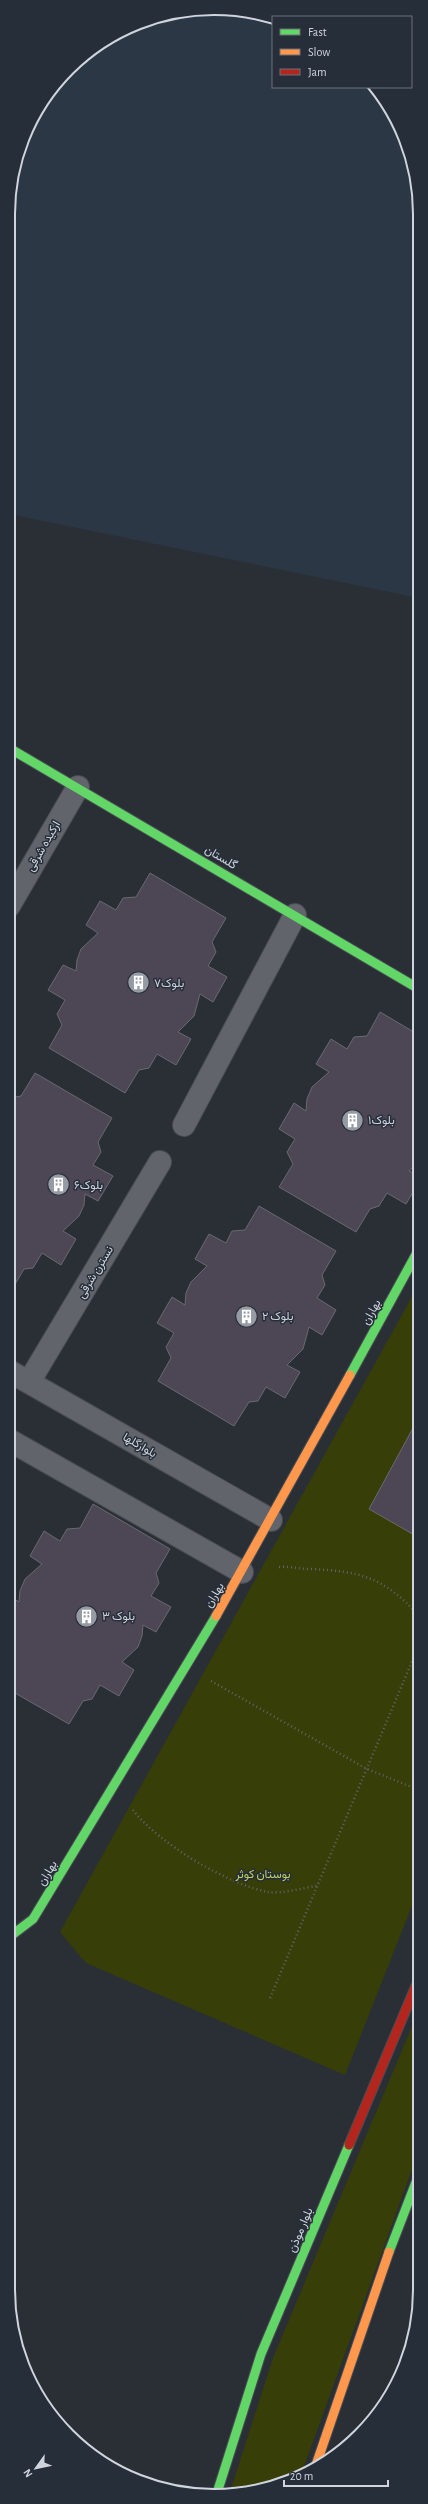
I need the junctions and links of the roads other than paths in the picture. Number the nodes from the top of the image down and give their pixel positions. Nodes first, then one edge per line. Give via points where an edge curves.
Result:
1 (15, 751) edge
2 (78, 786) junction
3 (15, 896) edge
4 (295, 915) junction
5 (413, 985) edge
6 (184, 1125) dead end
7 (160, 1162) dead end
8 (413, 1260) edge
9 (15, 1374) edge
10 (29, 1382) junction
11 (15, 1443) edge
12 (271, 1520) junction
13 (242, 1572) junction
14 (15, 1933) edge
15 (413, 1993) edge
16 (413, 2190) edge
17 (324, 2441) junction
18 (329, 2452) edge
19 (318, 2460) edge
20 (219, 2489) edge

1 - 2 street, گلستان
2 - 3 street, ارکیده شرقی
2 - 4 street, گلستان
4 - 5 street, گلستان
4 - 6 street
7 - 10 street, نسترن شرقی
8 - 12 street, بهاران
9 - 10 street, بلوارگلها
10 - 12 street, بلوارگلها
11 - 13 street
12 - 13 street, بهاران
13 - 14 street, بهاران via 33,1919
15 - 20 street, بلوار موذن via 261,2354
16 - 17 street
17 - 18 street
17 - 19 street

